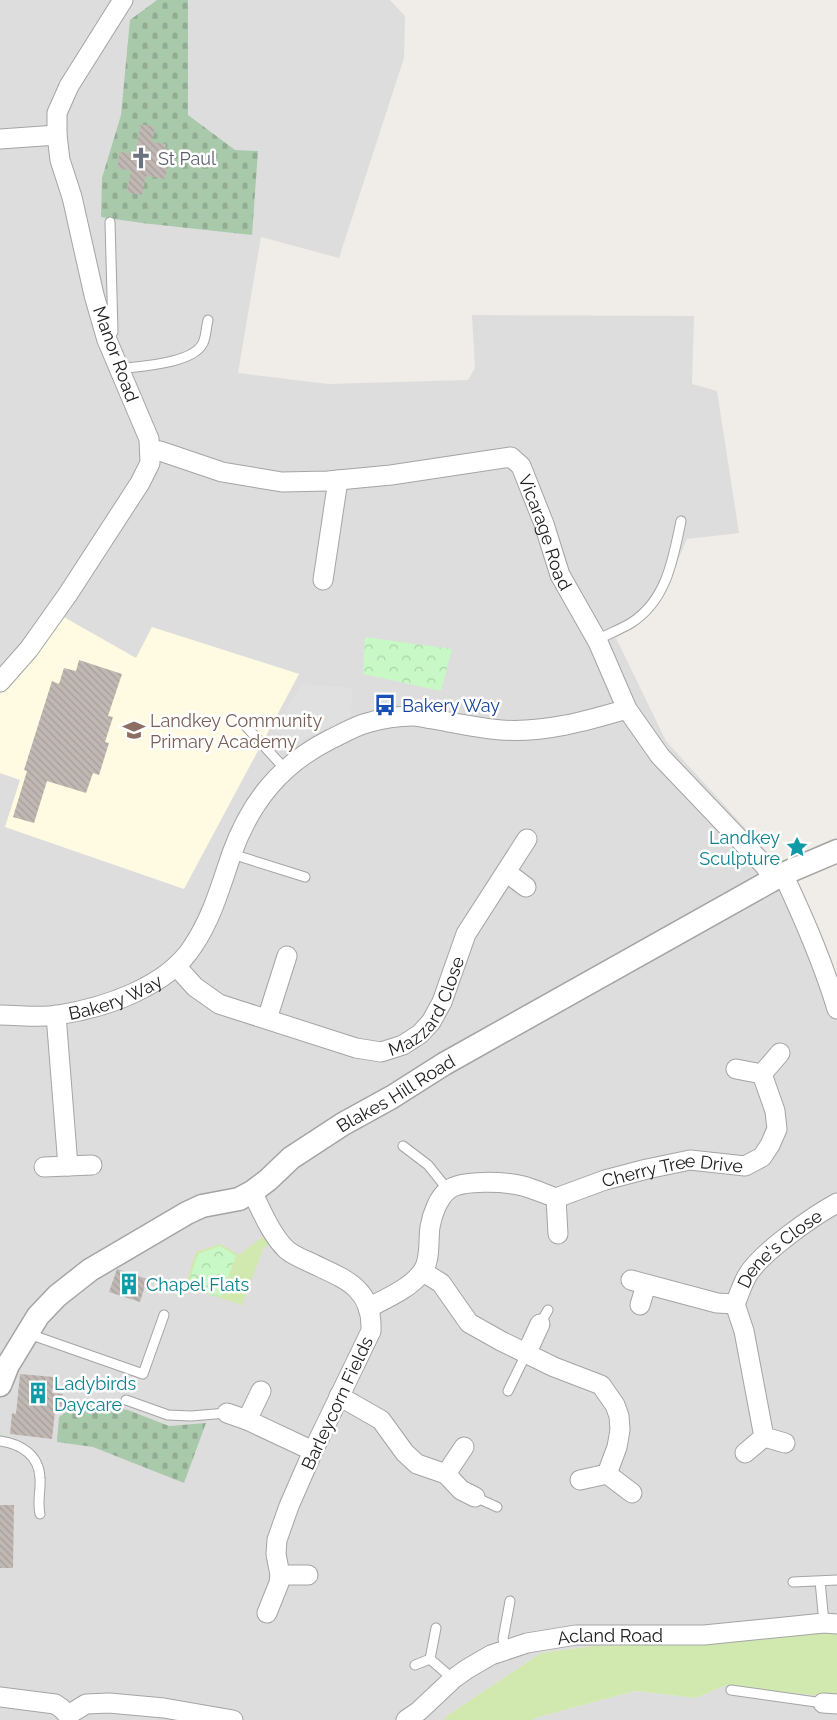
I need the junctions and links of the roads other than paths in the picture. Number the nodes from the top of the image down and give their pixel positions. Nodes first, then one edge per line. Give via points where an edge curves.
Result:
1 (123, 0) edge
2 (57, 136) junction
3 (0, 139) edge
4 (110, 222) dead end
5 (208, 320) dead end
6 (108, 340) junction
7 (119, 369) junction
8 (150, 450) junction
9 (338, 480) junction
10 (681, 521) dead end
11 (323, 580) dead end
12 (597, 640) junction
13 (0, 682) edge
14 (627, 708) junction
15 (243, 723) dead end
16 (285, 769) junction
17 (527, 839) dead end
18 (837, 851) edge
19 (232, 854) junction
20 (506, 872) junction
21 (305, 877) dead end
22 (779, 877) junction
23 (526, 887) dead end
24 (287, 956) dead end
25 (176, 966) junction
26 (837, 1009) edge
27 (0, 1015) edge
28 (56, 1015) junction
29 (267, 1019) junction
30 (780, 1053) dead end
31 (736, 1069) dead end
32 (762, 1074) junction
33 (403, 1146) dead end
34 (92, 1165) dead end
35 (68, 1166) junction
36 (44, 1168) dead end
37 (448, 1190) junction
38 (252, 1192) junction
39 (556, 1198) junction
40 (837, 1203) edge
41 (558, 1234) dead end
42 (423, 1272) junction
43 (735, 1304) junction
44 (640, 1305) dead end
45 (368, 1308) junction
46 (164, 1315) dead end
47 (544, 1317) dead end
48 (28, 1333) junction
49 (526, 1352) junction
50 (0, 1385) edge
51 (261, 1391) dead end
52 (508, 1392) dead end
53 (339, 1396) junction
54 (126, 1400) dead end
55 (227, 1413) joint
56 (247, 1420) junction
57 (764, 1437) junction
58 (0, 1441) edge
59 (786, 1443) dead end
60 (464, 1447) dead end
61 (313, 1451) junction
62 (745, 1453) dead end
63 (446, 1474) junction
64 (608, 1474) junction
65 (580, 1480) dead end
66 (632, 1493) dead end
67 (475, 1497) joint
68 (497, 1507) dead end
69 (40, 1514) dead end
70 (280, 1575) junction
71 (308, 1575) dead end
72 (837, 1580) edge
73 (820, 1581) junction
74 (793, 1582) dead end
75 (510, 1601) dead end
76 (267, 1613) dead end
77 (830, 1623) edge
78 (436, 1628) dead end
79 (506, 1649) junction
80 (430, 1659) junction
81 (415, 1666) dead end
82 (453, 1679) junction
83 (730, 1690) dead end
84 (0, 1697) edge
85 (830, 1703) edge
86 (416, 1717) edge
87 (69, 1718) edge
88 (233, 1720) edge

1 - 2 street, Manor Road via 69,86 57,113
2 - 3 street
2 - 6 street, Manor Road via 60,160
4 - 6 lane via 114,332
5 - 7 lane via 202,344 192,354 182,359
6 - 7 street, Manor Road
7 - 8 street, Manor Road via 149,439
8 - 9 street, Vicarage Road via 222,472 255,478 282,482
8 - 13 street, Manor Road via 150,463 140,484 29,649
9 - 11 street
9 - 12 street, Vicarage Road via 511,457 521,466 560,576
10 - 12 lane via 672,563 654,601 631,623
12 - 14 street, Vicarage Road
14 - 16 street, Bakery Way via 586,720 529,730 501,730 413,716 366,723 327,733
14 - 22 street, Vicarage Road via 660,756
15 - 16 lane
16 - 19 street, Bakery Way via 255,804
17 - 20 street, Mazzard Close
18 - 22 street, Blakes Hill Road
19 - 21 lane
19 - 25 street, Bakery Way via 209,918 193,948
20 - 23 street
20 - 29 street, Mazzard Close via 466,934 432,1022 403,1045 381,1052 371,1051
22 - 26 street, Vicarage Road via 811,934
22 - 38 street, Blakes Hill Road via 343,1124 291,1158
24 - 29 street
25 - 28 street, Bakery Way via 128,996 101,1007
25 - 29 street, Mazzard Close via 195,987 218,1004
27 - 28 street, Bakery Way
28 - 35 street
30 - 32 street
31 - 32 street
32 - 39 street, Cherry Tree Drive via 775,1110 776,1130 762,1158 745,1166 690,1160 647,1168
33 - 37 lane via 428,1165
34 - 35 street
35 - 36 street
37 - 39 street via 460,1185 507,1184
37 - 42 street via 433,1214
38 - 45 street, Barleycorn Fields via 279,1243 289,1253 354,1285
38 - 48 street, Blakes Hill Road via 239,1199 202,1206 187,1213 90,1270 56,1296
39 - 41 street
40 - 43 street, Dene's Close via 763,1256 748,1275
42 - 45 street via 397,1293
42 - 49 street via 440,1283 470,1323
43 - 44 street, Dene's Close via 717,1304 638,1283
43 - 57 street, Dene's Close via 744,1331
45 - 53 street, Barleycorn Fields via 372,1318 371,1331
46 - 48 lane via 144,1374
47 - 49 street
48 - 50 street, Blakes Hill Road
49 - 52 lane
49 - 64 street via 601,1385 615,1405 620,1430 618,1447
51 - 56 street
53 - 61 street, Barleycorn Fields
53 - 63 street via 381,1420 404,1453 418,1464
54 - 55 lane via 168,1415
55 - 56 street
56 - 61 street
57 - 59 street
57 - 62 street
58 - 69 lane via 22,1447 36,1460 40,1479
60 - 63 street
61 - 70 street, Barleycorn Fields via 277,1540
63 - 67 street via 461,1490
64 - 65 street
64 - 66 street
67 - 68 lane
70 - 71 street
70 - 76 street, Barleycorn Fields via 280,1583
72 - 73 lane
73 - 74 lane
73 - 77 lane
75 - 79 lane via 503,1639
77 - 79 street, Acland Road via 704,1636 576,1635
78 - 80 lane
79 - 82 street, Acland Road
80 - 81 lane
80 - 82 lane
82 - 86 street, Acland Road
83 - 85 lane
84 - 87 street via 54,1704
87 - 88 street via 86,1704 109,1703 164,1708

